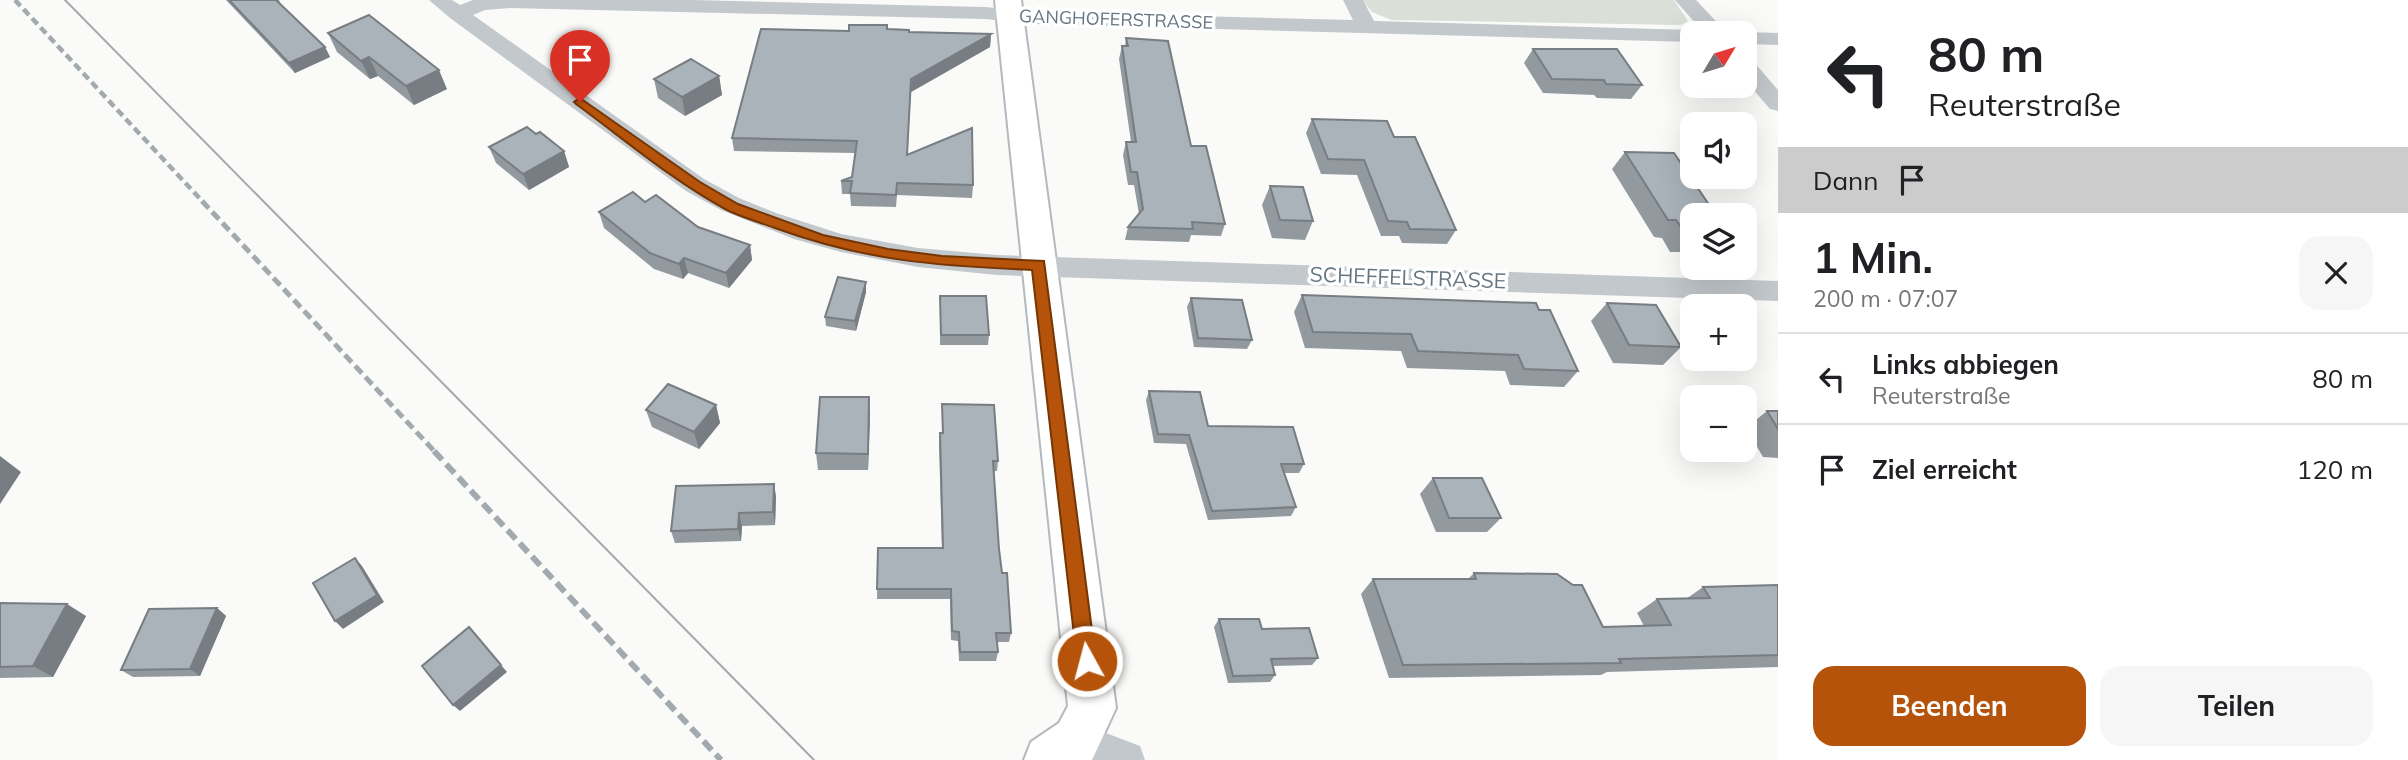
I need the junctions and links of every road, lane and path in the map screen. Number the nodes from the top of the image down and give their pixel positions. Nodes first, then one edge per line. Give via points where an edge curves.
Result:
1 (1353, 0) edge
2 (1685, 0) edge
3 (448, 7) edge
4 (1009, 8) edge
5 (1705, 21) edge
6 (1366, 26) junction
7 (1680, 36) edge
8 (1757, 38) edge
9 (1778, 39) edge
10 (1757, 80) edge
11 (1778, 104) edge
12 (1039, 265) junction
13 (1778, 290) edge
14 (1063, 750) edge
15 (1126, 760) edge

1 - 6 street
2 - 5 street
3 - 4 street, GANGHOFERSTRASSE via 510,2 980,13
3 - 12 street, SCHEFFELSTRASSE via 695,185 733,207 820,239 888,254
4 - 6 street, GANGHOFERSTRASSE
4 - 12 street
6 - 7 street, GANGHOFERSTRASSE
8 - 9 street
10 - 11 street
12 - 13 street, SCHEFFELSTRASSE
12 - 14 street via 1092,708
14 - 15 street

